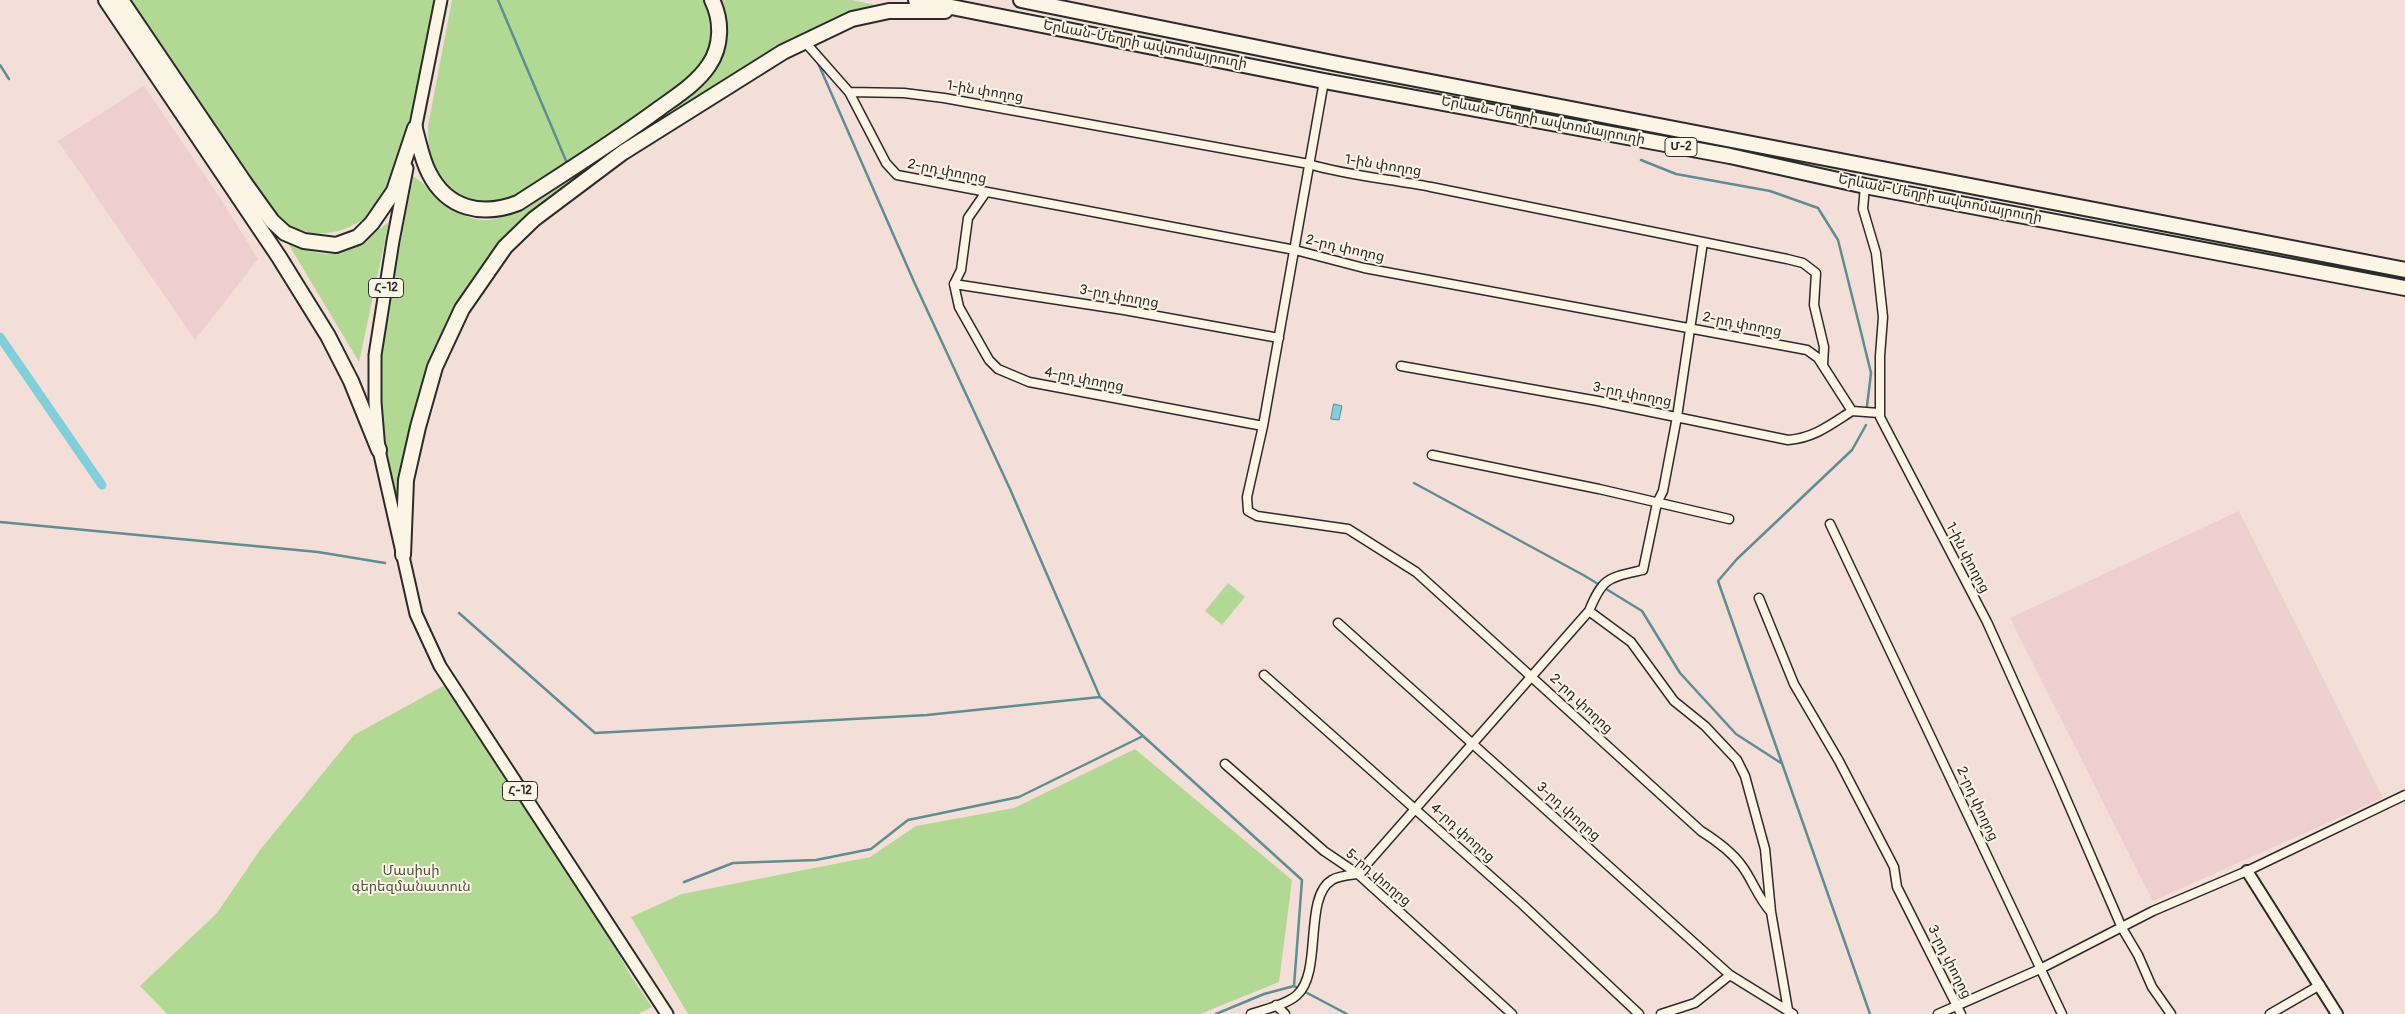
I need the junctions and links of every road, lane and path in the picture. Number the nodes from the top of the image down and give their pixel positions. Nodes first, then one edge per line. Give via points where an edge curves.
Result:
1 (106, 0) edge
2 (120, 0) edge
3 (441, 0) edge
4 (712, 0) edge
5 (916, 0) edge
6 (1021, 0) edge
7 (958, 8) junction
8 (805, 42) junction
9 (1324, 81) junction
10 (849, 92) junction
11 (415, 128) junction
12 (1309, 164) junction
13 (1865, 186) junction
14 (986, 192) junction
15 (1703, 242) junction
16 (1295, 250) junction
17 (2405, 270) edge
18 (954, 284) junction
19 (2405, 288) edge
20 (1691, 328) junction
21 (1279, 338) junction
22 (1823, 365) junction
23 (1401, 366) dead end
24 (1852, 411) junction
25 (1878, 413) junction
26 (1676, 417) junction
27 (1263, 426) junction
28 (379, 450) junction
29 (1432, 455) dead end
30 (1657, 503) junction
31 (1729, 519) dead end
32 (1830, 524) dead end
33 (403, 555) junction
34 (1759, 598) dead end
35 (1589, 611) junction
36 (1338, 623) dead end
37 (1264, 675) dead end
38 (1532, 677) junction
39 (1473, 743) junction
40 (1225, 764) dead end
41 (2405, 795) edge
42 (1415, 808) junction
43 (2247, 870) junction
44 (1358, 874) junction
45 (1771, 912) junction
46 (2122, 928) junction
47 (2040, 969) junction
48 (1730, 975) junction
49 (2320, 985) junction
50 (1276, 1005) junction
51 (1957, 1006) junction
52 (2282, 1011) edge
53 (1790, 1012) edge
54 (667, 1014) edge
55 (1251, 1014) edge
56 (1285, 1014) edge
57 (1512, 1014) edge
58 (1639, 1014) edge
59 (1660, 1014) edge
60 (1938, 1014) edge
61 (1961, 1014) edge
62 (2062, 1014) edge
63 (2171, 1014) edge
64 (2270, 1014) edge
65 (2338, 1014) edge

1 - 28 highway via 279,257 328,336 351,381
2 - 11 highway via 272,221 291,236 336,245 358,237 394,191
3 - 11 main road, Հ-12
4 - 11 highway via 720,27 717,47 710,64 697,80 603,148 518,203 489,211 475,210 455,202 429,174
5 - 7 highway, Երևան-Մեղրի ավտոմայրուղի / Մ-2
6 - 17 highway, Երևան-Մեղրի ավտոմայրուղի / Մ-2
7 - 8 highway via 938,12 889,11 852,19
7 - 9 highway, Երևան-Մեղրի ավտոմայրուղի / Մ-2
8 - 10 street
8 - 33 highway via 783,52 622,153 534,219 505,247 462,309 435,367 406,480
9 - 12 street
9 - 13 highway, Երևան-Մեղրի ավտոմայրուղի / Մ-2 via 1730,156
10 - 12 street, 1-ին փողոց via 944,98
10 - 14 street, 2-րդ փողոց via 886,163 897,176
11 - 28 main road, Հ-12 via 393,240 376,355
12 - 15 street, 1-ին փողոց
12 - 16 street
13 - 19 highway, Երևան-Մեղրի ավտոմայրուղի / Մ-2
13 - 25 street via 1863,209 1876,254 1883,317
14 - 16 street, 2-րդ փողոց
14 - 18 street via 968,218 961,270
15 - 20 street
15 - 22 street, 1-ին փողոց via 1803,263 1816,273 1814,305 1824,347
16 - 20 street, 2-րդ փողոց via 1364,268
16 - 21 street
18 - 21 street, 3-րդ փողոց
18 - 27 street, 4-րդ փողոց via 959,307 988,360 998,369 1029,382
20 - 22 street, 2-րդ փողոց via 1807,350
20 - 26 street
21 - 27 street
22 - 24 street, 2-րդ փողոց
23 - 26 street, 3-րդ փողոց
24 - 25 street
24 - 26 street, 3-րդ փողոց via 1821,431 1803,439 1788,440
25 - 46 street, 1-ին փողոց via 1987,622
26 - 30 street
27 - 38 street, 2-րդ փողոց via 1247,497 1248,511 1257,516 1348,529 1372,543 1416,572
28 - 33 main road, Հ-12
29 - 30 street
30 - 31 street
30 - 35 street via 1643,570 1608,580 1598,590
32 - 47 street, 2-րդ փողոց
33 - 54 main road, Հ-12 via 416,614 440,666
34 - 51 street, 3-րդ փողոց via 1794,684 1839,761 1894,867 1897,887
35 - 38 street
35 - 45 street via 1631,642 1674,701 1705,726 1737,760 1745,776 1765,849
36 - 39 street, 3-րդ փողոց
37 - 42 street, 4-րդ փողոց
38 - 39 street
38 - 45 street, 2-րդ փողոց via 1701,831 1723,845 1742,867 1760,901
39 - 42 street
39 - 48 street, 3-րդ փողոց
40 - 44 street, 5-րդ փողոց via 1324,851
41 - 43 street
42 - 44 street
42 - 58 street, 4-րդ փողոց
43 - 46 street via 2152,911
43 - 49 street
44 - 50 street via 1332,879 1323,888 1314,924 1310,969 1304,986 1297,996
44 - 57 street, 5-րդ փողոց
45 - 53 street, 2-րդ փողոց
46 - 47 street
46 - 63 street, 1-ին փողոց via 2152,986
47 - 51 street
47 - 62 street, 2-րդ փողոց
48 - 53 street, 3-րդ փողոց
48 - 59 street via 1695,1003
49 - 52 street
49 - 65 street
50 - 55 street
50 - 56 street
51 - 60 street
51 - 61 street, 3-րդ փողոց
52 - 64 street

